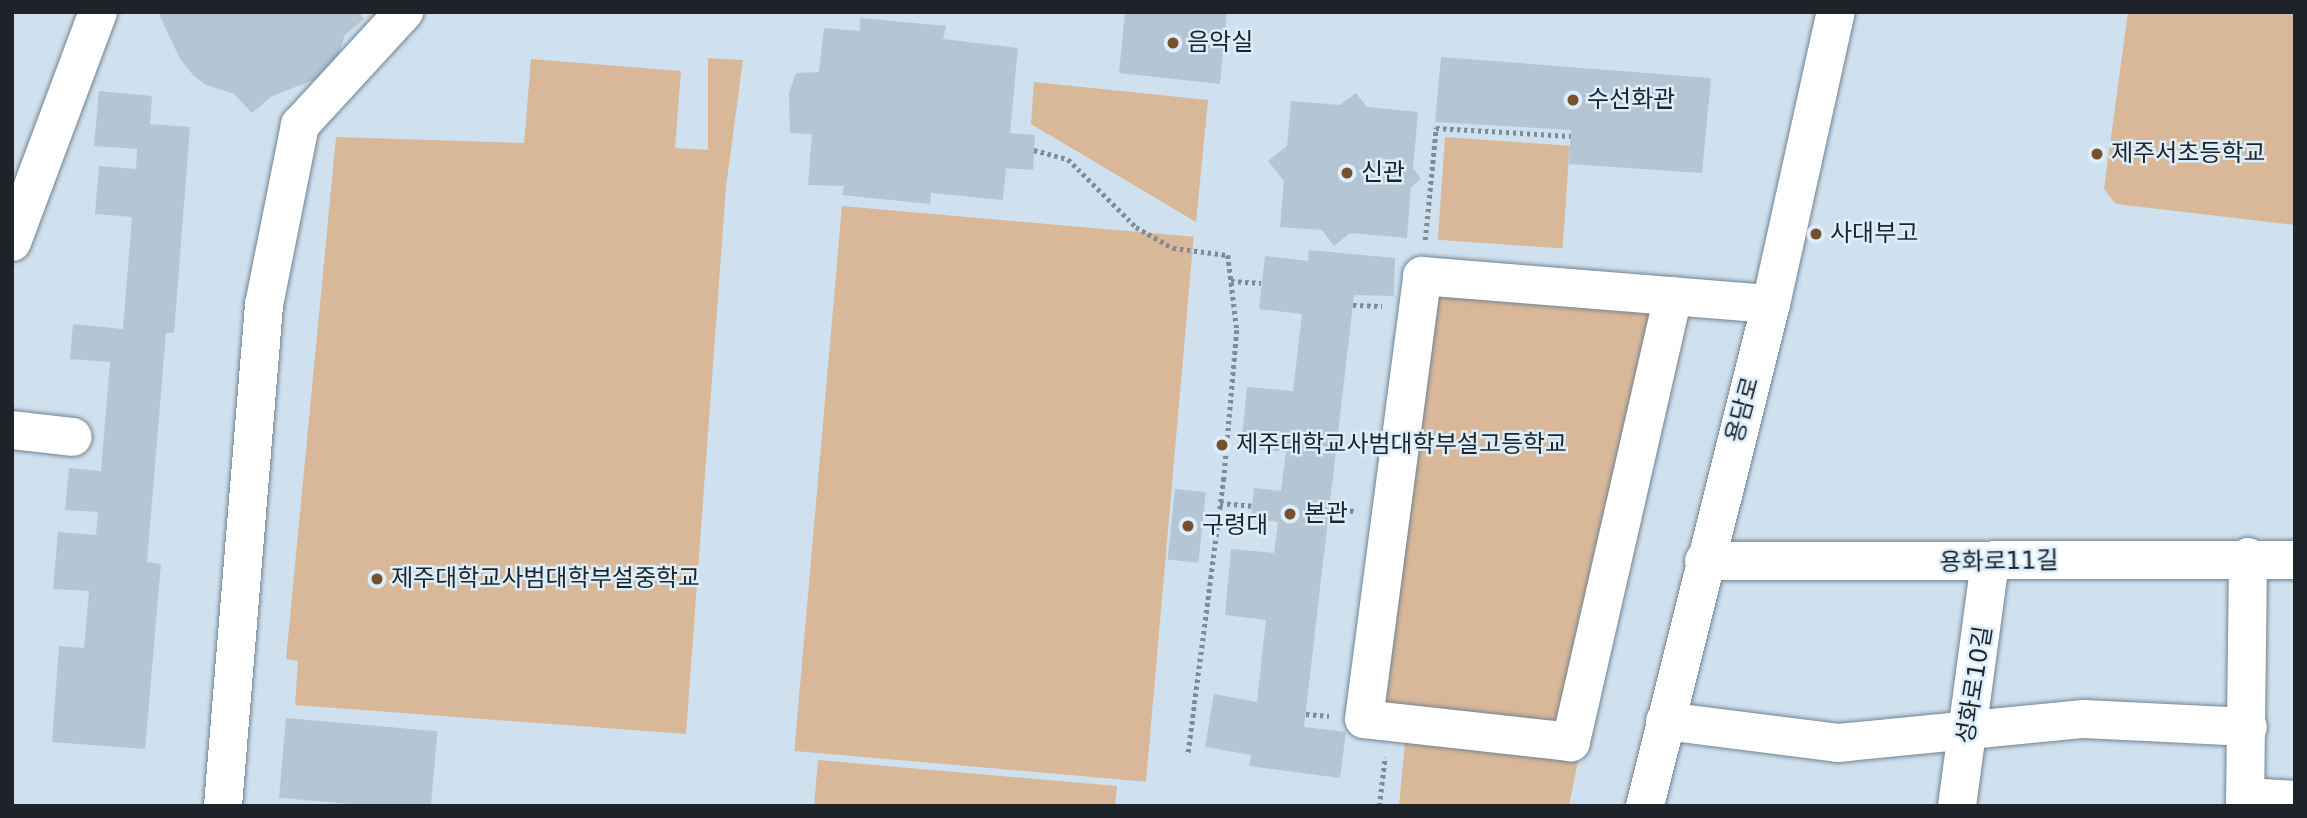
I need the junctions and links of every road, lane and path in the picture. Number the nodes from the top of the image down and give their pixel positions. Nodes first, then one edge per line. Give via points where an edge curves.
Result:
1 (99, 12) edge
2 (404, 12) edge
3 (1836, 12) edge
4 (1571, 136) dead end
5 (1034, 150) dead end
6 (12, 242) edge
7 (1422, 276) junction
8 (1231, 281) junction
9 (1261, 283) dead end
10 (1674, 296) junction
11 (1771, 304) junction
12 (12, 430) edge
13 (73, 437) dead end
14 (1220, 503) junction
15 (1252, 506) dead end
16 (2248, 557) junction
17 (2295, 560) edge
18 (1704, 561) junction
19 (1990, 563) junction
20 (1665, 721) junction
21 (1389, 722) junction
22 (2248, 727) junction
23 (1969, 730) junction
24 (1188, 755) dead end
25 (2295, 800) edge
26 (2246, 802) edge
27 (223, 806) edge
28 (1379, 806) edge
29 (1645, 806) edge
30 (1957, 806) edge

1 - 6 street
2 - 27 street via 300,125 264,305
3 - 11 street, 용담로
4 - 7 path via 1436,128
5 - 8 path via 1068,159 1136,227 1173,248 1228,255
7 - 10 street
7 - 21 street via 1364,719
8 - 9 path
8 - 14 path via 1237,330
10 - 11 street
10 - 21 street via 1570,742
11 - 18 street, 용담로
12 - 13 street
14 - 15 path
14 - 24 path
16 - 17 street, 용화로11길
16 - 19 street, 용화로11길
16 - 22 street
18 - 19 street, 용화로11길
18 - 20 street, 용담로
19 - 23 street, 성화로10길
20 - 23 street via 1838,743
20 - 29 street, 용담로
21 - 28 path
22 - 23 street via 2084,719
22 - 26 street
23 - 30 street, 성화로10길
25 - 26 street

